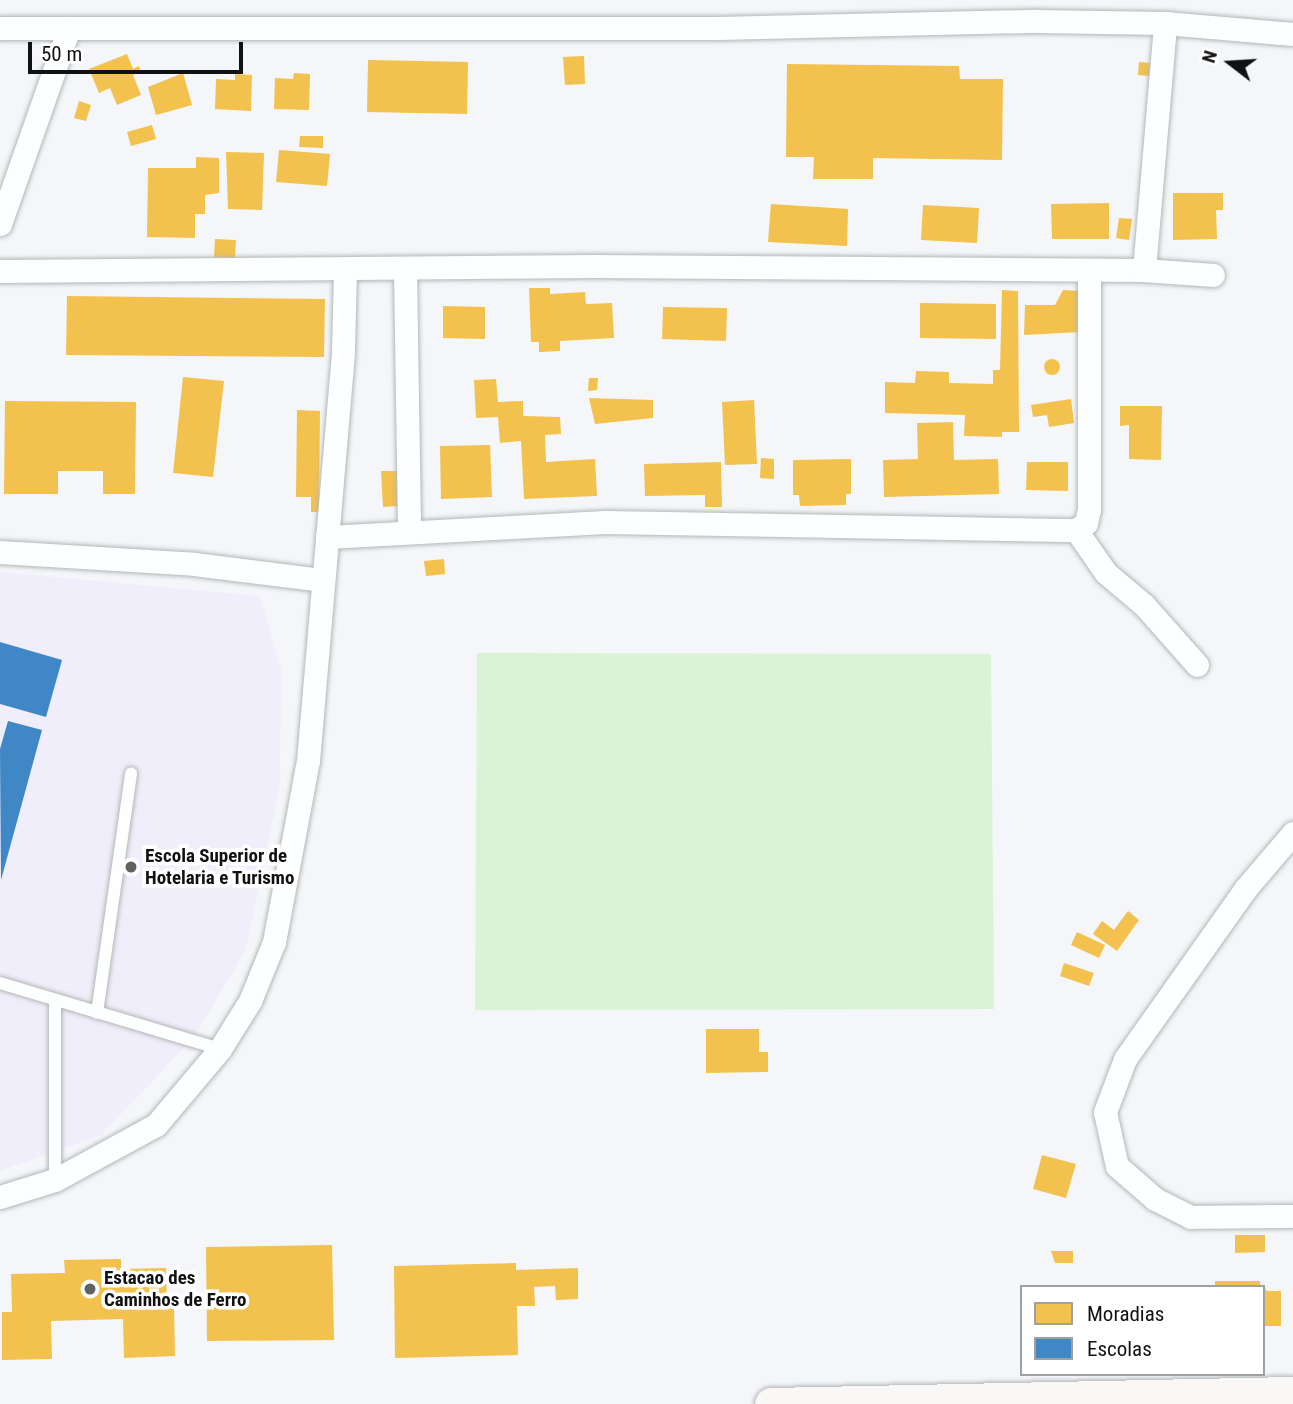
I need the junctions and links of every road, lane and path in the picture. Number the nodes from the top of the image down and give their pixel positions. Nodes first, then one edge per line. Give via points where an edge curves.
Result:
1 (1165, 23) junction
2 (0, 29) edge
3 (68, 31) junction
4 (1293, 34) edge
5 (0, 224) edge
6 (345, 270) junction
7 (1089, 270) junction
8 (1144, 270) junction
9 (0, 271) edge
10 (405, 271) junction
11 (1213, 275) dead end
12 (409, 530) junction
13 (1076, 530) junction
14 (327, 537) junction
15 (0, 552) edge
16 (323, 580) junction
17 (1198, 665) dead end
18 (131, 773) dead end
19 (1293, 833) edge
20 (0, 983) edge
21 (55, 1000) junction
22 (97, 1013) junction
23 (220, 1049) junction
24 (55, 1180) junction
25 (0, 1197) edge
26 (1293, 1216) edge
27 (1293, 1394) edge
28 (958, 1401) edge
29 (771, 1404) edge

1 - 3 street
1 - 4 street
1 - 8 street
2 - 3 street
3 - 5 street
6 - 9 street
6 - 10 street
6 - 14 street
7 - 8 street
7 - 10 street via 594,266
7 - 13 street via 1089,509 1086,523
8 - 11 street
10 - 12 street
12 - 13 street via 632,522
12 - 14 street
13 - 17 street via 1106,573 1144,605
14 - 16 street
15 - 16 street via 194,564
16 - 23 street via 308,761 290,876 274,942 250,1000
18 - 22 lane
19 - 26 street via 1246,888 1125,1059 1105,1112 1117,1166 1155,1199 1191,1217
20 - 21 lane
21 - 22 lane
21 - 24 lane
22 - 23 lane
23 - 24 street via 156,1125
24 - 25 street
27 - 28 main road
28 - 29 main road

